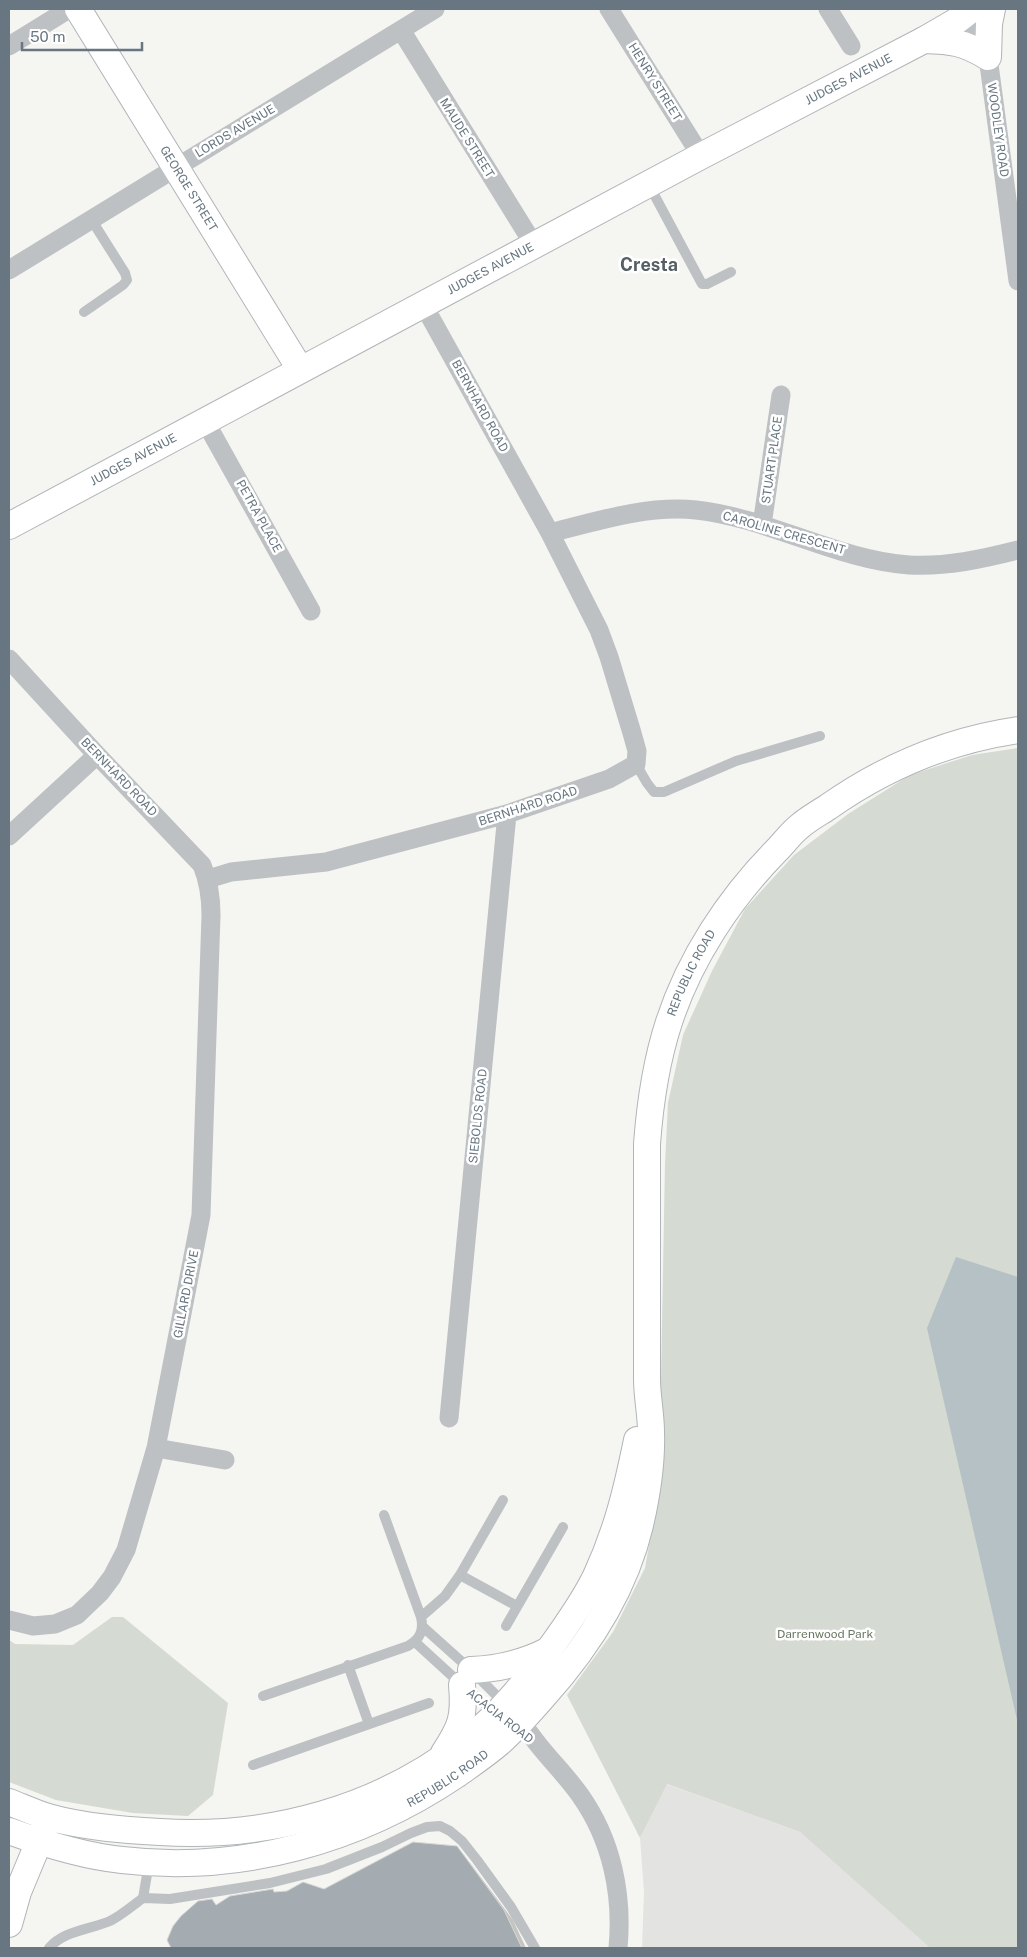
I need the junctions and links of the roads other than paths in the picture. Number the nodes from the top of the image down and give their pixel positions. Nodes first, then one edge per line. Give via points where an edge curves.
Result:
1 (69, 9) edge
2 (78, 9) edge
3 (435, 9) edge
4 (609, 9) edge
5 (828, 9) edge
6 (992, 9) edge
7 (969, 11) edge
8 (400, 30) junction
9 (924, 40) junction
10 (9, 46) edge
11 (851, 46) dead end
12 (988, 56) junction
13 (701, 156) junction
14 (176, 166) junction
15 (648, 184) junction
16 (91, 219) junction
17 (534, 245) junction
18 (9, 270) edge
19 (731, 272) dead end
20 (1018, 281) edge
21 (423, 304) junction
22 (84, 312) dead end
23 (300, 369) junction
24 (781, 395) dead end
25 (205, 421) junction
26 (762, 525) junction
27 (9, 526) edge
28 (550, 533) junction
29 (1018, 550) edge
30 (311, 611) dead end
31 (9, 659) edge
32 (1018, 730) edge
33 (820, 736) dead end
34 (97, 756) junction
35 (636, 764) junction
36 (507, 814) junction
37 (9, 836) edge
38 (208, 879) junction
39 (647, 1391) junction
40 (448, 1418) dead end
41 (156, 1448) junction
42 (226, 1460) dead end
43 (503, 1500) dead end
44 (384, 1515) dead end
45 (562, 1527) dead end
46 (460, 1575) junction
47 (517, 1606) junction
48 (9, 1620) edge
49 (422, 1622) junction
50 (506, 1626) dead end
51 (415, 1642) junction
52 (549, 1650) junction
53 (348, 1666) junction
54 (467, 1678) junction
55 (264, 1696) dead end
56 (429, 1704) dead end
57 (509, 1717) junction
58 (369, 1724) junction
59 (441, 1758) junction
60 (253, 1765) dead end
61 (9, 1802) edge
62 (49, 1817) junction
63 (9, 1831) edge
64 (38, 1842) junction
65 (149, 1862) junction
66 (143, 1898) junction
67 (9, 1924) edge
68 (49, 1948) edge
69 (535, 1948) edge
70 (618, 1948) edge

1 - 10 street
2 - 14 main road, GEORGE STREET
3 - 8 street, LORDS AVENUE
4 - 13 street, HENRY STREET
5 - 11 street
6 - 12 main road
7 - 9 main road, JUDGES AVENUE
7 - 12 street, WOODLEY ROAD
8 - 14 street, LORDS AVENUE
8 - 17 street, MAUDE STREET
9 - 12 main road via 955,41
9 - 13 main road, JUDGES AVENUE
12 - 20 street, WOODLEY ROAD
13 - 15 main road, JUDGES AVENUE
14 - 16 street, LORDS AVENUE
14 - 23 main road, GEORGE STREET
15 - 17 main road, JUDGES AVENUE
15 - 19 lane via 702,284
16 - 18 street, LORDS AVENUE
16 - 22 lane via 127,280
17 - 21 main road, JUDGES AVENUE
21 - 23 main road, JUDGES AVENUE
21 - 28 street, BERNHARD ROAD
23 - 25 main road, JUDGES AVENUE
24 - 26 street, STUART PLACE
25 - 27 main road, JUDGES AVENUE
25 - 30 street, PETRA PLACE
26 - 28 street, CAROLINE CRESCENT via 723,514 663,510 634,513
26 - 29 street, CAROLINE CRESCENT via 875,559 909,565 941,565
28 - 35 street, BERNHARD ROAD via 592,615 609,657 635,742
31 - 34 street, BERNHARD ROAD
32 - 39 main road, REPUBLIC ROAD via 963,741 908,760 851,791 800,826 763,864 727,909 707,941 669,1022 650,1106 647,1144
33 - 35 lane via 736,761 664,792 654,792
34 - 37 street
34 - 38 street, BERNHARD ROAD via 202,865
35 - 36 street, BERNHARD ROAD via 609,779
36 - 38 street, BERNHARD ROAD via 326,862 231,872
36 - 40 street, SIEBOLDS ROAD
38 - 41 street, GILLARD DRIVE via 210,915 201,1215
39 - 52 main road, REPUBLIC ROAD via 626,1497 611,1540 595,1578
39 - 57 main road, REPUBLIC ROAD via 651,1433 648,1486 633,1550 606,1610 563,1675
41 - 42 street
41 - 48 street, GILLARD DRIVE via 126,1550 100,1593 77,1615 55,1624 33,1626
43 - 46 lane
44 - 49 lane
45 - 47 lane
46 - 47 lane
46 - 49 lane
47 - 50 lane
49 - 51 lane
49 - 54 lane
51 - 53 lane
51 - 54 lane
52 - 54 main road via 535,1658
52 - 57 main road, REPUBLIC ROAD via 522,1687
53 - 55 lane
53 - 58 lane
54 - 57 lane, ACACIA ROAD
54 - 57 lane, ACACIA ROAD
54 - 59 main road via 463,1714 456,1734
56 - 58 lane
57 - 59 main road, REPUBLIC ROAD
57 - 65 main road, REPUBLIC ROAD via 476,1761 437,1788 402,1808 328,1839 232,1861
57 - 70 street, ACACIA ROAD via 567,1777 601,1832 615,1878 620,1928
58 - 60 lane
59 - 62 main road, REPUBLIC ROAD via 402,1782 359,1802 312,1818 250,1830 214,1833 144,1831
61 - 62 main road, REPUBLIC ROAD
62 - 64 main road
63 - 64 main road, REPUBLIC ROAD
64 - 65 main road, REPUBLIC ROAD via 122,1860
64 - 67 main road
65 - 66 lane
66 - 68 lane via 113,1919 60,1938
66 - 69 lane via 170,1899 270,1883 326,1869 411,1833 440,1826 462,1841 477,1860

